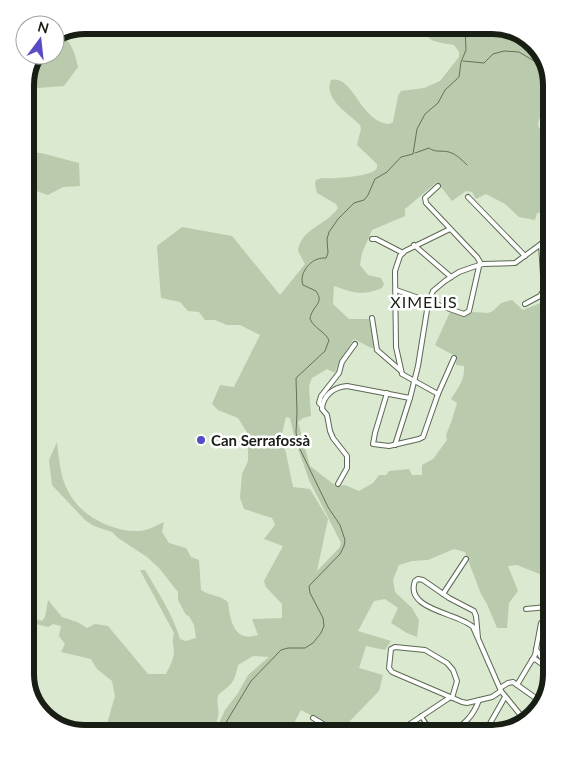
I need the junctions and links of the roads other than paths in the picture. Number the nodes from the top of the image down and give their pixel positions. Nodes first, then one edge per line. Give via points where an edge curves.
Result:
1 (438, 186) dead end
2 (468, 197) dead end
3 (450, 229) junction
4 (372, 239) dead end
5 (541, 244) joint
6 (414, 245) junction
7 (403, 253) junction
8 (525, 256) junction
9 (480, 265) junction
10 (543, 275) edge
11 (451, 278) junction
12 (396, 290) junction
13 (543, 292) edge
14 (428, 302) junction
15 (525, 304) dead end
16 (372, 318) dead end
17 (355, 344) dead end
18 (454, 358) dead end
19 (402, 372) junction
20 (414, 381) junction
21 (387, 394) junction
22 (438, 394) junction
23 (410, 398) junction
24 (322, 406) junction
25 (395, 445) junction
26 (338, 484) dead end
27 (466, 559) dead end
28 (443, 594) junction
29 (543, 607) edge
30 (526, 608) dead end
31 (543, 622) edge
32 (478, 638) junction
33 (536, 649) junction
34 (532, 660) junction
35 (543, 660) edge
36 (543, 663) edge
37 (517, 685) junction
38 (501, 690) junction
39 (505, 697) junction
40 (450, 698) junction
41 (537, 699) edge
42 (479, 700) junction
43 (421, 716) junction
44 (522, 716) edge
45 (313, 718) dead end
46 (325, 725) edge
47 (408, 725) edge
48 (427, 725) edge
49 (462, 725) edge
50 (489, 725) edge

1 - 3 street via 425,198 426,203
2 - 8 street
3 - 6 street
3 - 9 street via 477,257
4 - 7 street
5 - 8 street
5 - 10 street
6 - 7 street
6 - 11 street
7 - 12 street via 395,271
8 - 9 street via 514,264
9 - 11 street
9 - 14 street via 467,313
11 - 14 street via 433,291
12 - 14 street
12 - 19 street via 396,347
13 - 15 street
14 - 20 street
16 - 19 street via 377,350
17 - 24 street via 321,396 319,403
18 - 22 street
19 - 20 street
20 - 22 street
20 - 23 street
21 - 23 street
21 - 24 street via 340,386 324,398
21 - 25 street via 373,444
22 - 25 street via 423,437
23 - 25 street
24 - 26 street via 333,438 347,456 347,468
27 - 28 street
28 - 32 street via 474,611
28 - 32 street via 423,580 418,579 414,585 415,596 420,601 430,608 465,620
29 - 30 street
31 - 33 street
32 - 38 street
33 - 34 street
33 - 35 street
34 - 36 street
34 - 37 street
37 - 38 street via 510,682
37 - 41 street
38 - 39 street
38 - 42 street via 492,697
39 - 44 street
39 - 50 street
40 - 40 street via 392,672 389,668 391,649 425,650 447,663 457,681
40 - 42 street via 468,703
40 - 43 street
42 - 49 street via 474,713
43 - 47 street
43 - 48 street
45 - 46 street

